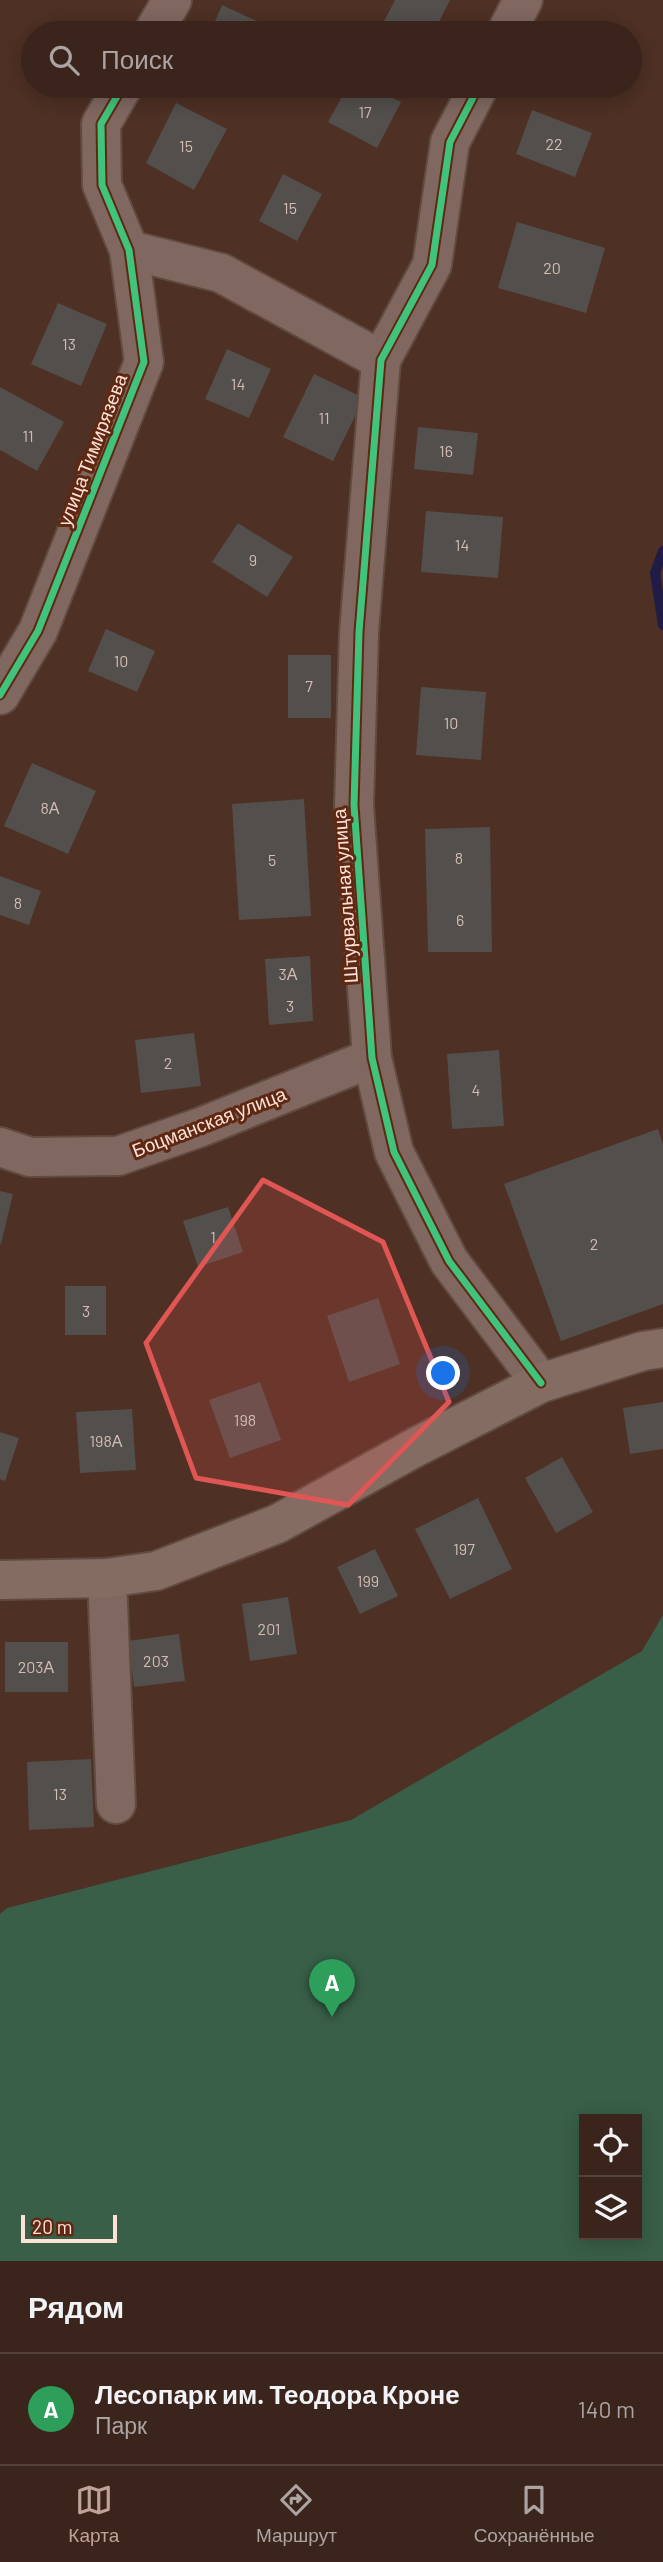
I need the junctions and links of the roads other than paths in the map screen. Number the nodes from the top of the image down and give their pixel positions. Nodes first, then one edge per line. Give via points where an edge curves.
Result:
1 (172, 0) edge
2 (523, 0) edge
3 (160, 21) edge
4 (512, 21) edge
5 (116, 98) edge
6 (473, 98) edge
7 (129, 250) junction
8 (381, 360) junction
9 (0, 695) edge
10 (372, 1058) junction
11 (0, 1147) edge
12 (663, 1348) edge
13 (541, 1383) junction
14 (107, 1578) junction
15 (0, 1580) edge
16 (116, 1804) dead end

1 - 3 street
2 - 4 street
5 - 7 street, улица Тимирязева via 101,124 102,185
6 - 8 street via 450,142 432,265
7 - 8 street via 220,273
7 - 9 street, улица Тимирязева via 144,362 38,631
8 - 10 street, Штурвальная улица via 359,632 354,805
10 - 11 street, Боцманская улица via 201,1128 118,1156 30,1157
10 - 13 street, Штурвальная улица via 394,1152 449,1262
12 - 13 main road
13 - 14 main road via 277,1524 156,1571
14 - 15 main road
14 - 16 street

